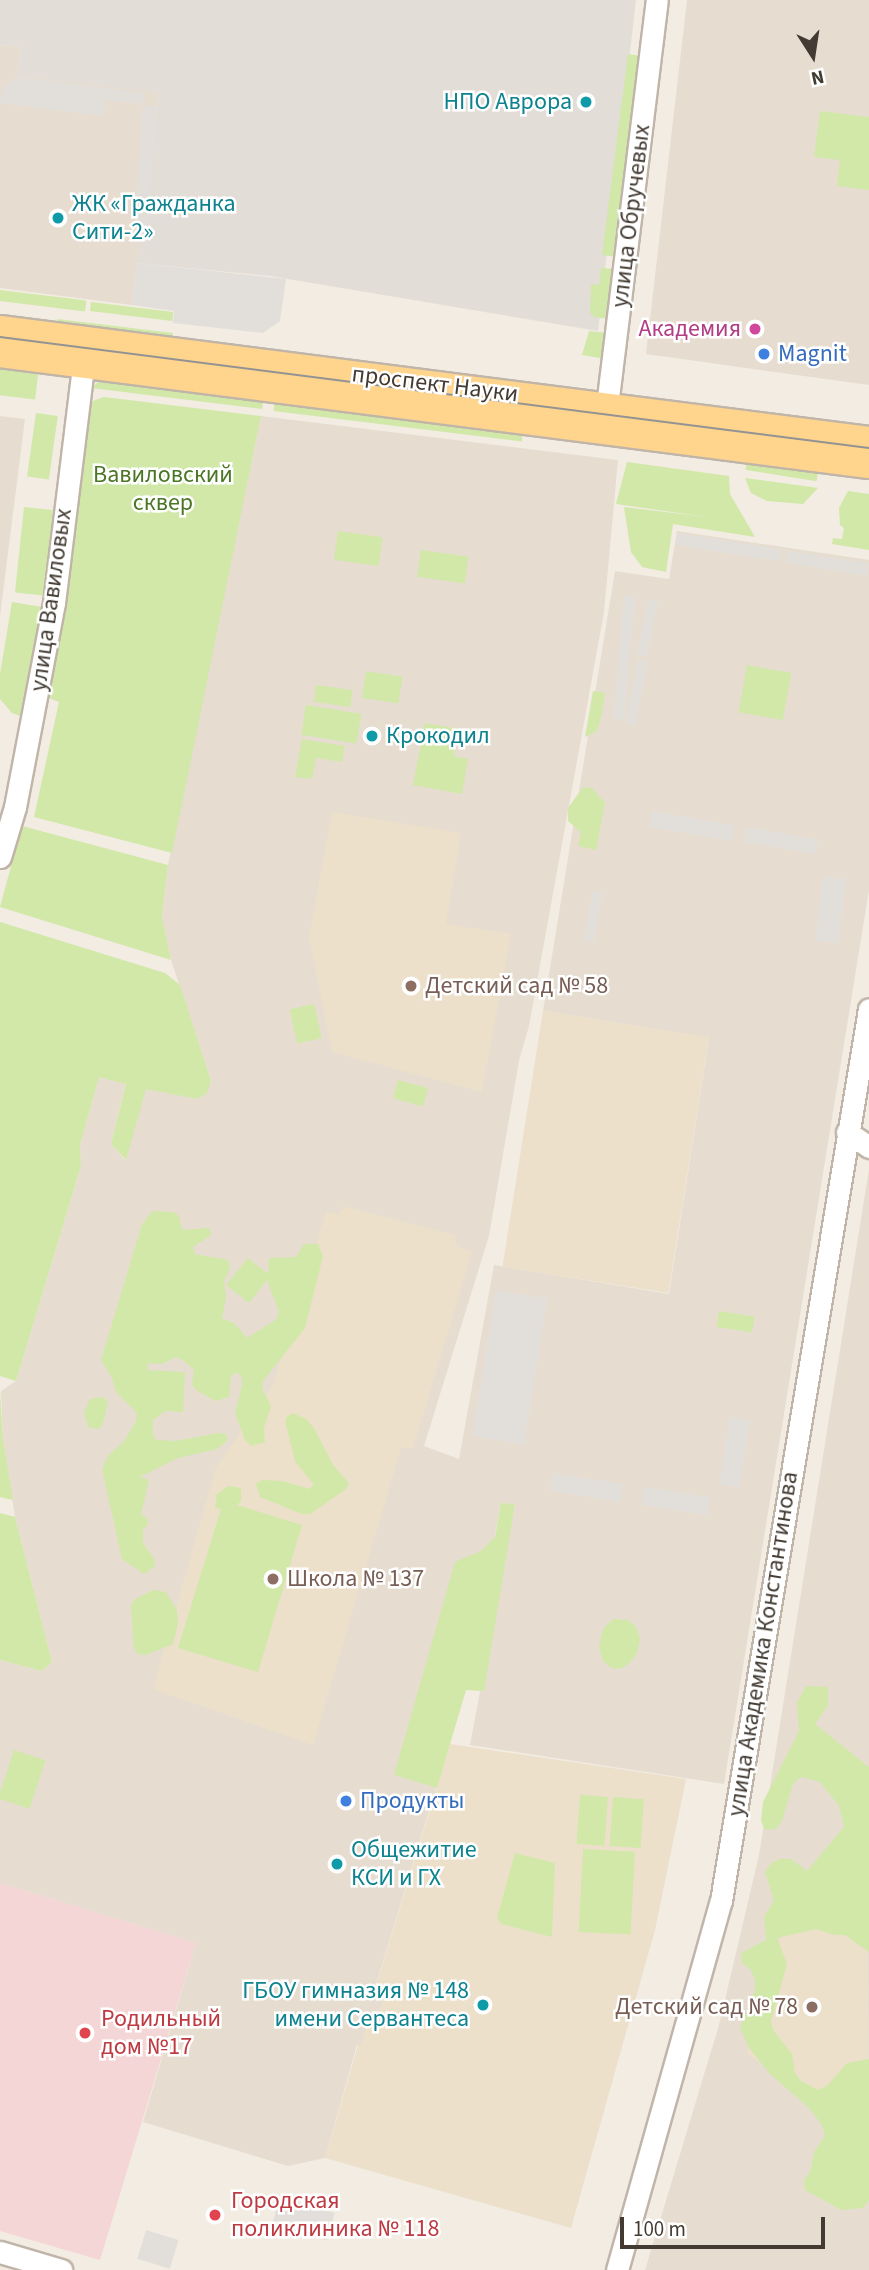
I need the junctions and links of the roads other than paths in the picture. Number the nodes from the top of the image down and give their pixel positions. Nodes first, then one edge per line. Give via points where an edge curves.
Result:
1 (657, 0) edge
2 (0, 329) edge
3 (84, 352) junction
4 (0, 354) edge
5 (606, 419) junction
6 (869, 440) edge
7 (869, 465) edge
8 (0, 857) edge
9 (869, 1009) edge
10 (847, 1132) junction
11 (869, 1147) edge
12 (0, 2252) edge
13 (61, 2270) edge
14 (617, 2270) edge

1 - 5 street, улица Обручевых
2 - 3 main road, проспект Науки
3 - 4 main road, проспект Науки
3 - 5 main road, проспект Науки
3 - 8 street, улица Вавиловых via 54,603 22,774
5 - 6 main road, проспект Науки
5 - 7 main road, проспект Науки
9 - 10 street, улица Академика Константинова
10 - 11 street
10 - 14 street, улица Академика Константинова via 719,1911
12 - 13 street

